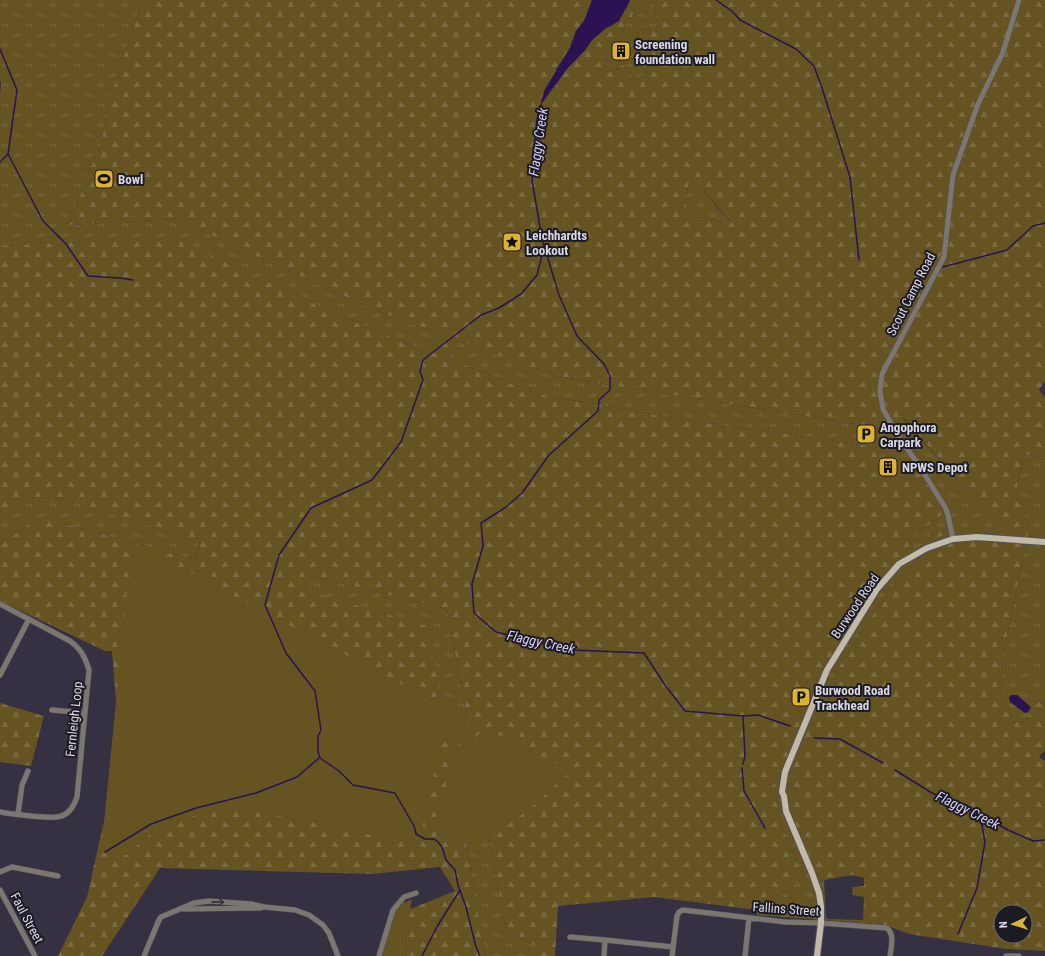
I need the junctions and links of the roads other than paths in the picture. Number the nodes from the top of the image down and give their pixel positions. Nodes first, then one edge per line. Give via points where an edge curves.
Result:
1 (1019, 0) edge
2 (953, 539) junction
3 (1045, 542) edge
4 (0, 604) edge
5 (29, 619) junction
6 (0, 675) edge
7 (52, 710) dead end
8 (85, 713) junction
9 (28, 771) dead end
10 (0, 812) edge
11 (18, 814) junction
12 (0, 872) edge
13 (58, 876) dead end
14 (0, 890) edge
15 (416, 892) dead end
16 (749, 918) junction
17 (821, 922) junction
18 (570, 937) dead end
19 (605, 940) junction
20 (673, 947) junction
21 (35, 956) edge
22 (144, 956) edge
23 (338, 956) edge
24 (379, 956) edge
25 (604, 956) edge
26 (672, 956) edge
27 (745, 956) edge
28 (817, 956) edge
29 (890, 956) edge
30 (1006, 956) edge
31 (1019, 956) edge

1 - 2 street, Scout Camp Road via 1003,52 978,104 953,175 944,257 882,374 880,391 883,409 945,507
2 - 3 main road, Burwood Road via 977,537
2 - 17 main road, Burwood Road via 927,548 899,564 877,589 827,670 784,778 782,792 786,811 817,888
4 - 5 street, Fernleigh Loop
5 - 6 street
5 - 8 street, Fernleigh Loop via 70,641 86,658 89,670
7 - 8 street
8 - 11 street, Fernleigh Loop via 74,807 62,816 53,818
9 - 11 street via 22,784
10 - 11 street, Fernleigh Loop
12 - 13 street via 12,867
14 - 21 street, Faul Street
15 - 24 street via 404,897 393,910
16 - 17 street, Fallins Street
16 - 20 street, Fallins Street via 683,910 676,916
16 - 27 street
17 - 28 main road, Burwood Road
17 - 29 street, Fallins Street via 887,928 892,935
18 - 19 street
19 - 20 street
19 - 25 street
20 - 26 street
22 - 23 street via 160,918 171,912 180,909 264,907 295,910 317,919 329,933
30 - 31 street

